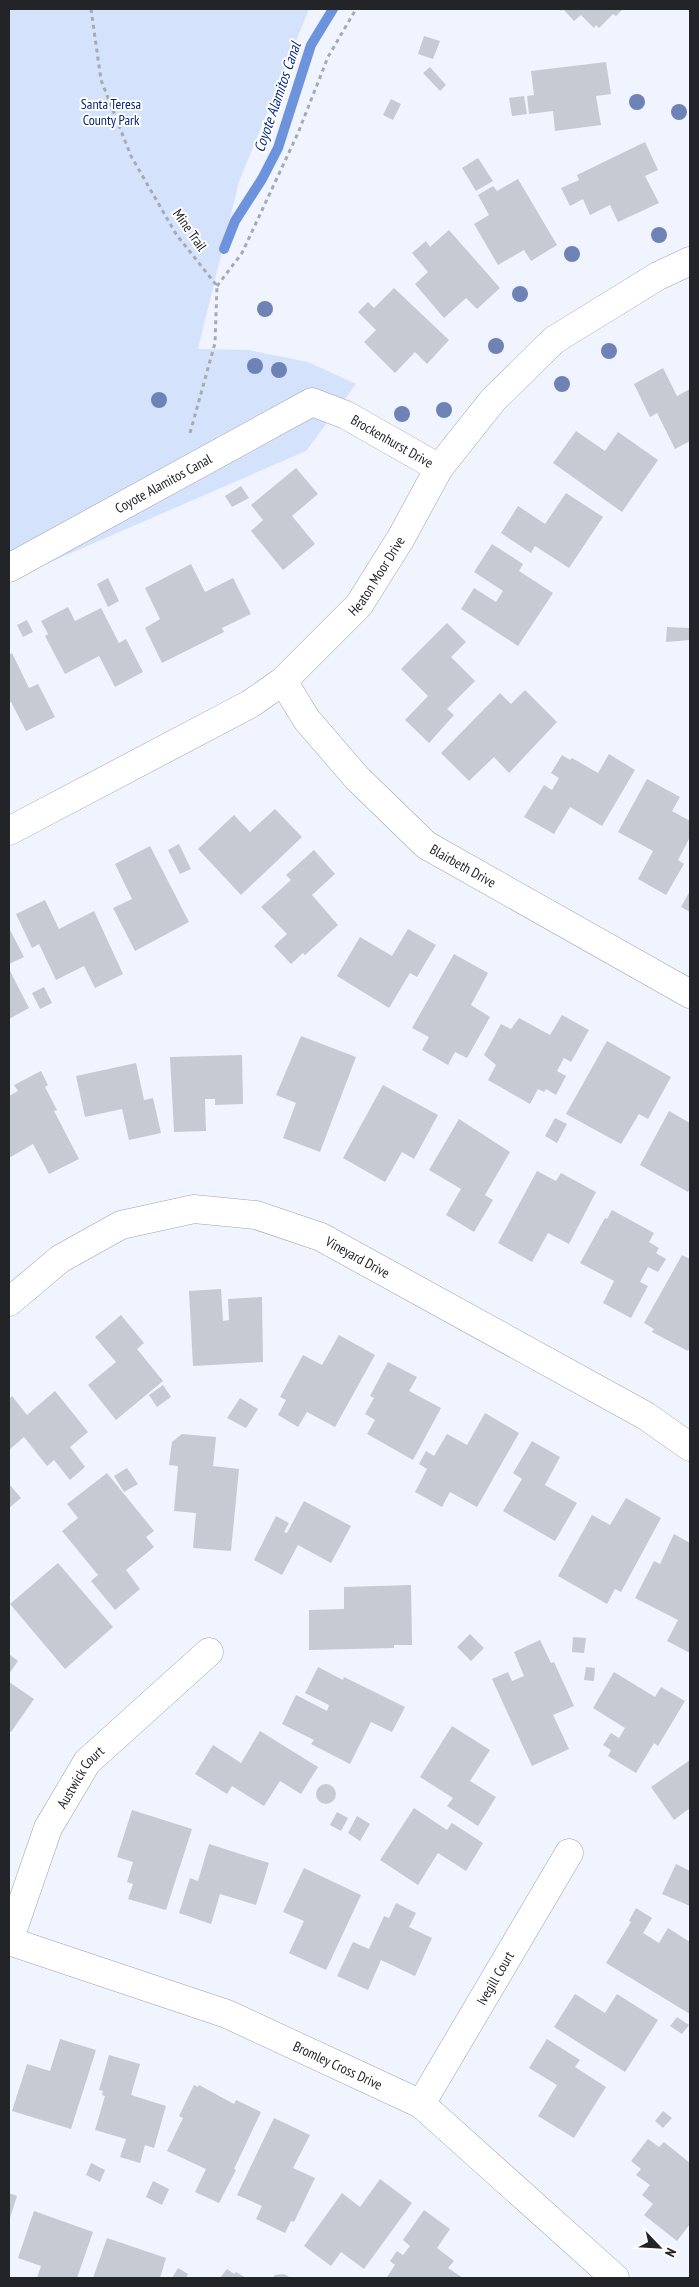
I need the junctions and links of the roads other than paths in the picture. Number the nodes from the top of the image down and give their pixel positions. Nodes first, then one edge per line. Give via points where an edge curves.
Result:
1 (690, 261) edge
2 (346, 415) joint
3 (439, 468) junction
4 (9, 568) edge
5 (283, 681) junction
6 (9, 831) edge
7 (690, 994) edge
8 (9, 1302) edge
9 (690, 1447) edge
10 (209, 1652) dead end
11 (569, 1853) dead end
12 (9, 1941) edge
13 (421, 2104) junction
14 (615, 2278) edge

1 - 3 street, Heaton Moor Drive via 658,276 554,340 493,400
2 - 3 street, Brockenhurst Drive
2 - 4 street, Coyote Alamitos Canal via 312,402
3 - 5 street, Heaton Moor Drive via 359,605
5 - 6 street, Heaton Moor Drive via 250,704
5 - 7 street, Blairbeth Drive via 307,720 356,778 426,845
8 - 9 street, Vineyard Drive via 60,1259 121,1224 194,1209 256,1215 321,1236 646,1416
10 - 12 street, Austwick Court via 87,1762 48,1828
11 - 13 street, Ivegill Court
12 - 13 street, Bromley Cross Drive via 228,2014
13 - 14 street, Bromley Cross Drive

